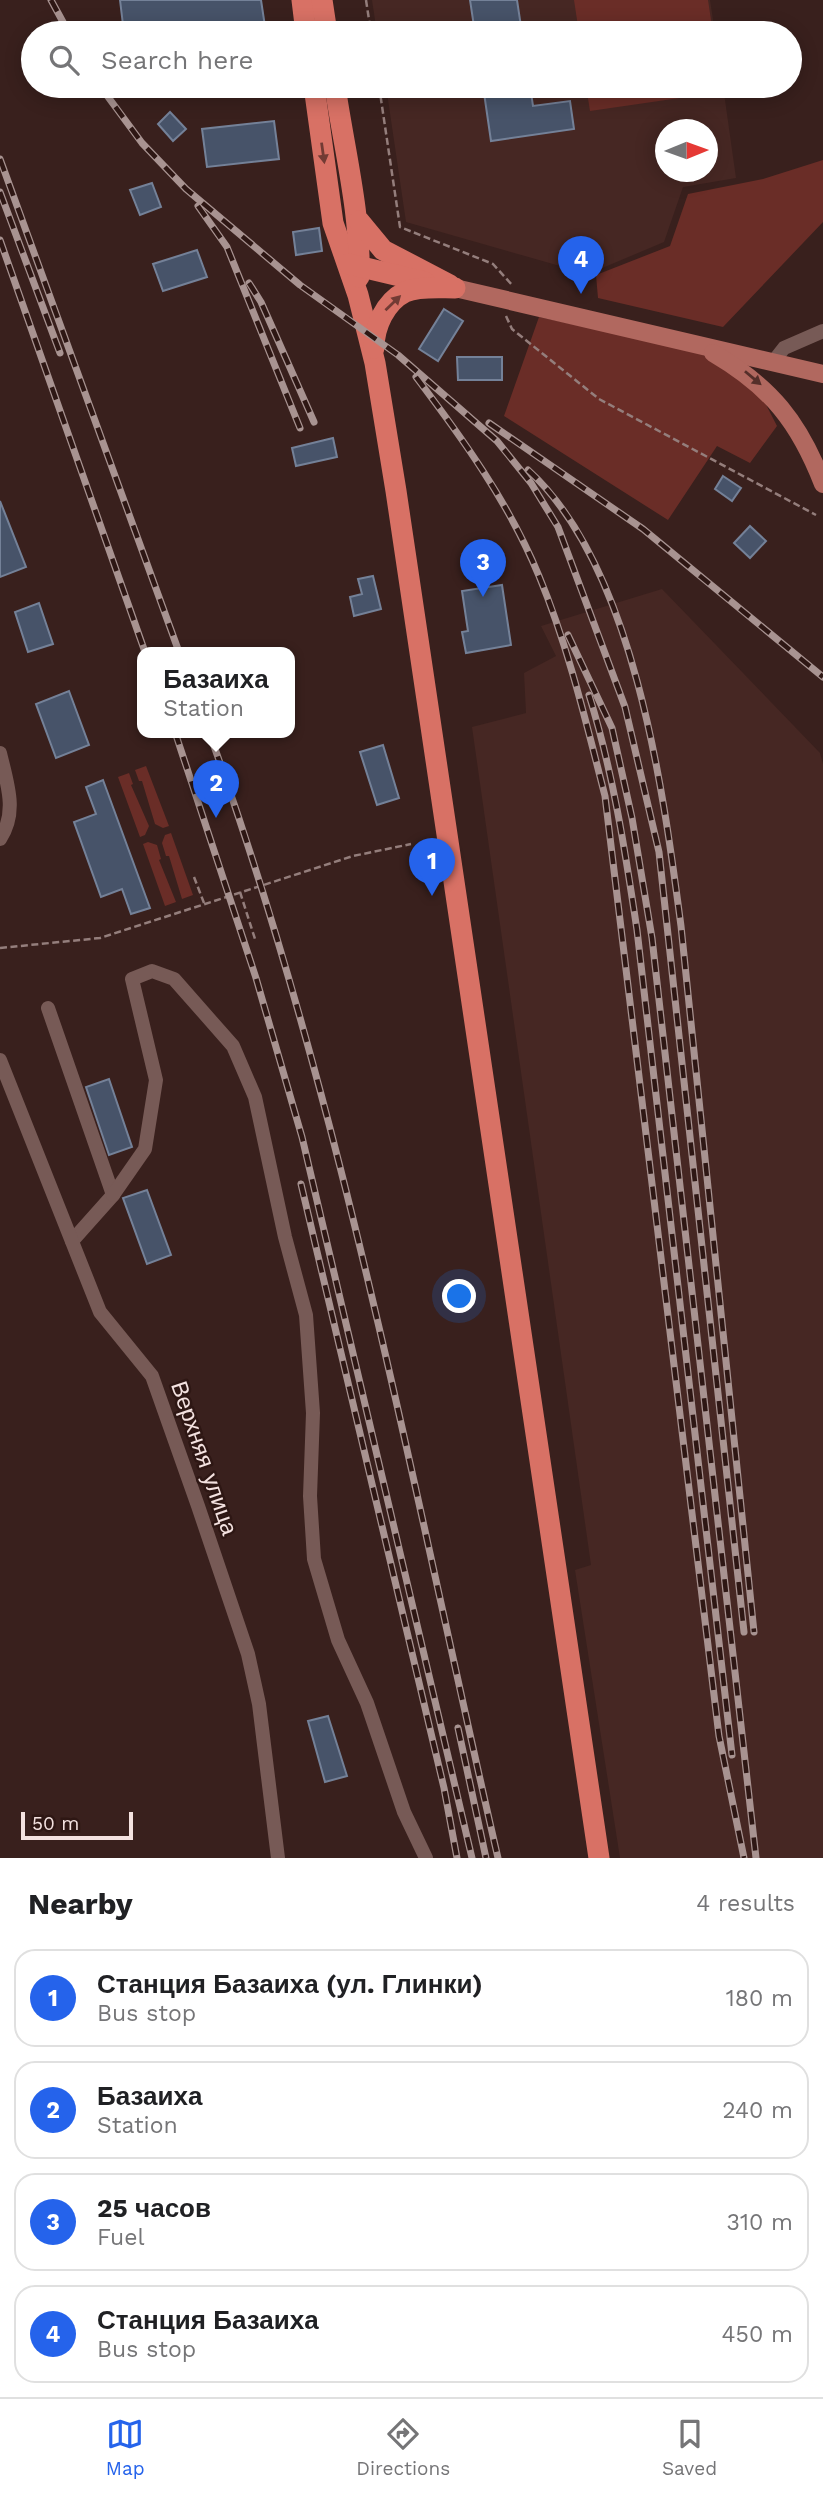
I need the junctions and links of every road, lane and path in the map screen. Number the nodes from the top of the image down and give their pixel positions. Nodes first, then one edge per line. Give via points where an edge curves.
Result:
1 (302, 0) edge
2 (322, 0) edge
3 (366, 0) edge
4 (305, 21) edge
5 (325, 21) edge
6 (369, 21) edge
7 (316, 98) edge
8 (337, 98) edge
9 (381, 98) edge
10 (359, 221) junction
11 (354, 265) junction
12 (455, 288) junction
13 (512, 290) dead end
14 (506, 316) dead end
15 (823, 331) edge
16 (695, 342) junction
17 (773, 362) junction
18 (374, 363) junction
19 (823, 374) edge
20 (823, 484) edge
21 (816, 515) dead end
22 (0, 753) edge
23 (0, 839) edge
24 (411, 844) dead end
25 (194, 877) dead end
26 (240, 891) junction
27 (204, 902) junction
28 (255, 939) dead end
29 (0, 948) edge
30 (48, 1008) dead end
31 (0, 1060) edge
32 (113, 1195) junction
33 (72, 1241) junction
34 (278, 1858) edge
35 (425, 1858) edge
36 (600, 1858) edge

1 - 4 highway
2 - 5 highway
3 - 6 path
7 -> 11 highway via 333,223
8 - 10 highway via 351,198
9 - 13 path via 400,227 493,264 513,284
10 - 11 highway
10 - 12 highway via 383,250
11 - 12 highway
11 - 18 highway
12 - 16 main road
18 -> 12 highway via 374,333 383,313 397,299 405,293
14 - 21 path via 512,329 599,399
15 - 17 street via 784,348
16 - 17 main road
16 -> 20 main road via 746,372 771,394 804,440
17 - 19 main road
18 - 36 highway via 448,828
22 - 23 street via 11,802 11,818
24 - 26 path via 353,856
25 - 27 path
26 - 27 path
26 - 28 path
27 - 29 path via 100,938
30 - 32 street
31 - 33 street, Верхняя улица
32 - 33 street
32 - 35 street via 145,1149 156,1080 132,979 152,971 174,979 233,1046 255,1097 306,1315 313,1413 310,1496 314,1559 338,1640 367,1703 404,1812
33 - 34 street, Верхняя улица via 100,1312 152,1376 248,1654 259,1704

